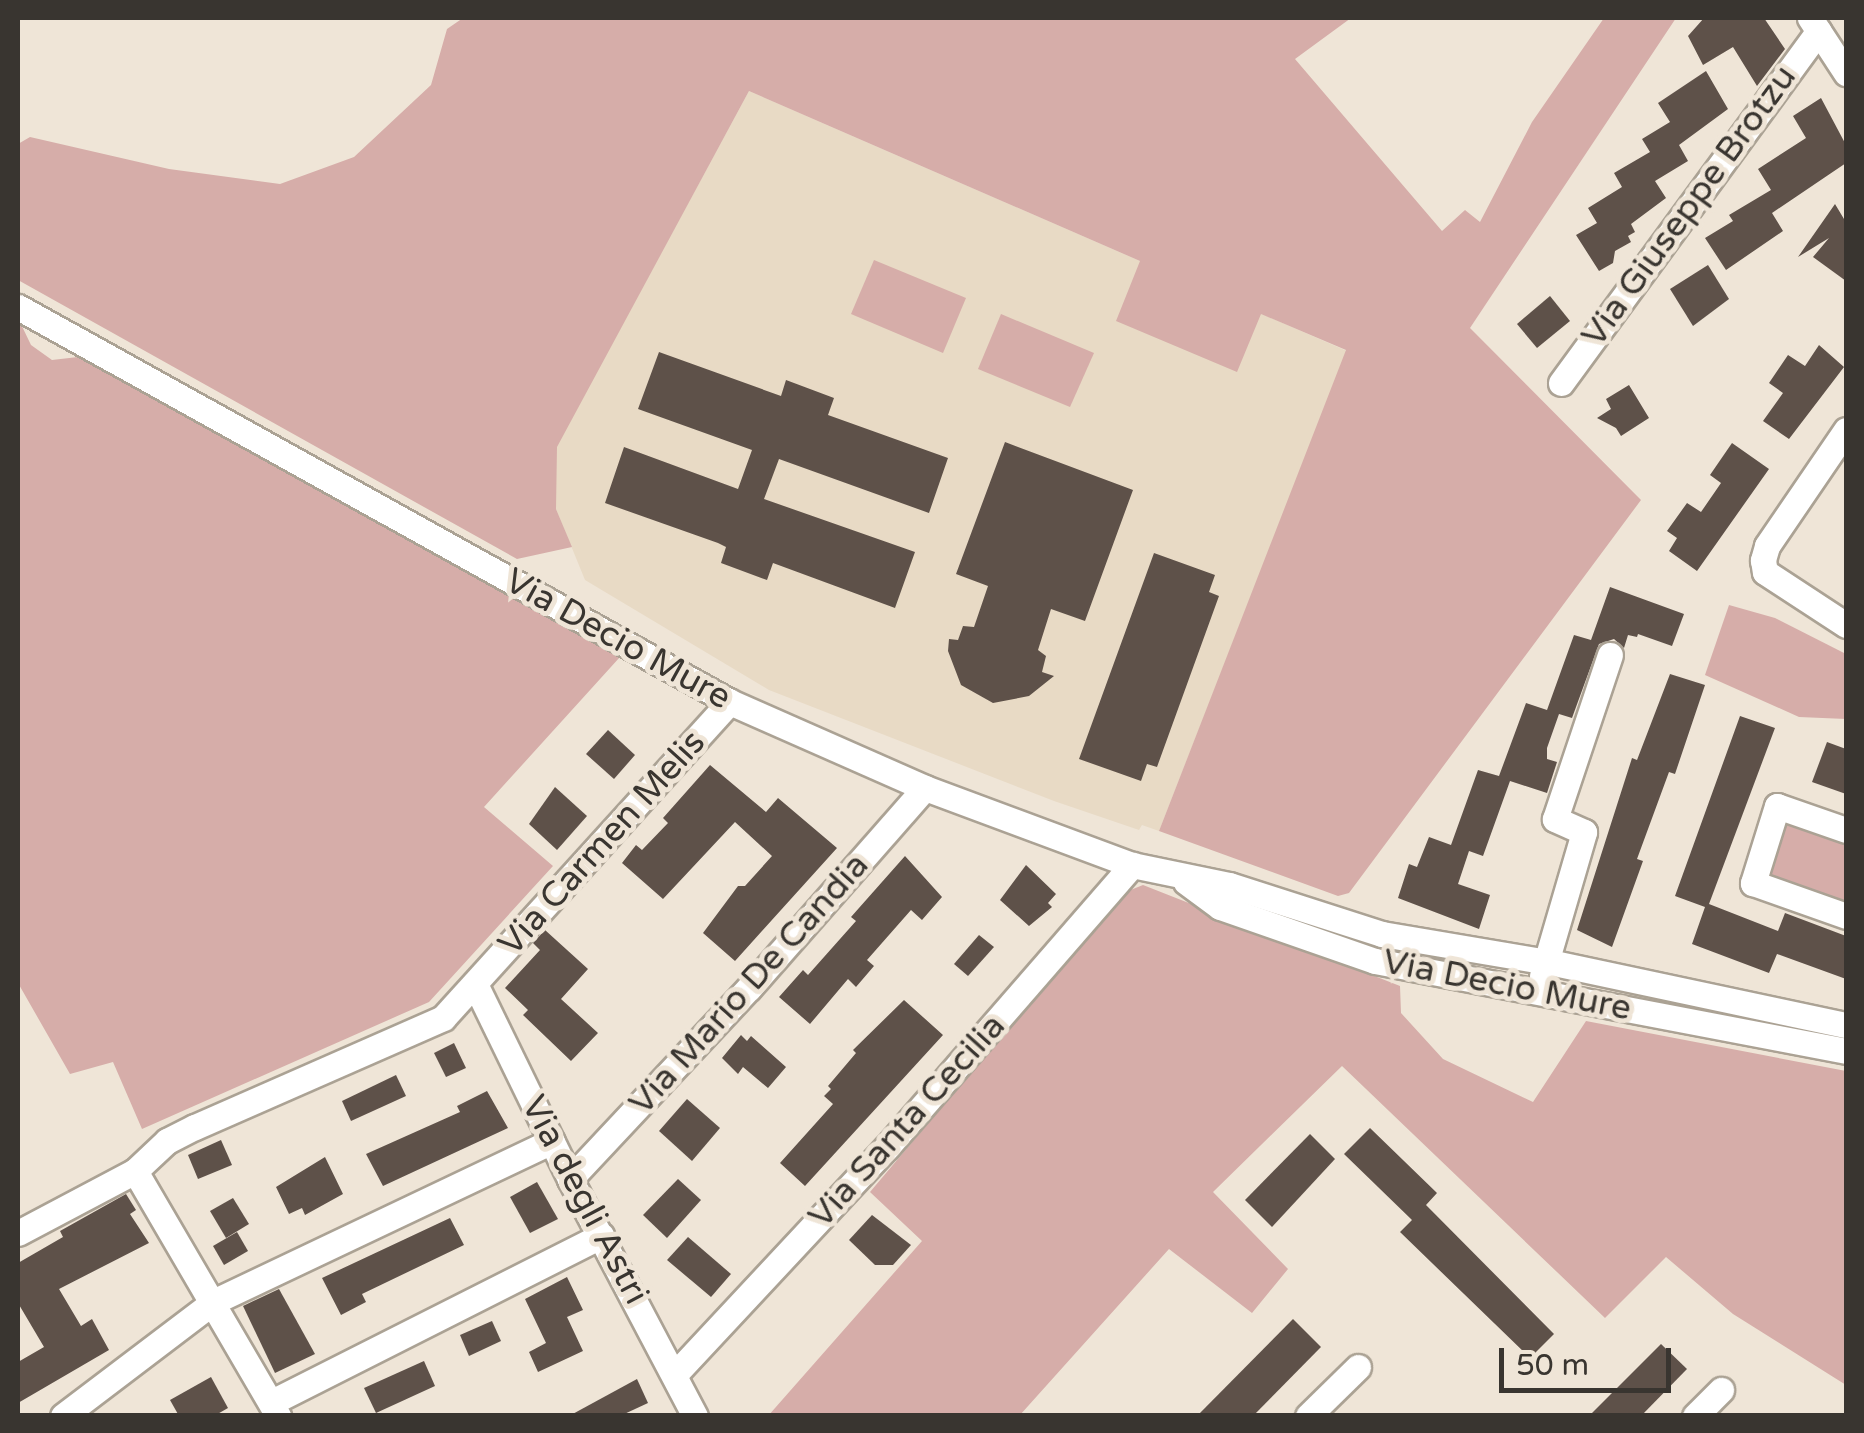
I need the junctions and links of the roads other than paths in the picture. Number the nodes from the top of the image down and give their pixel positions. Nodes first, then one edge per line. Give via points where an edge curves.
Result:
1 (1814, 24) edge
2 (1846, 73) edge
3 (18, 307) edge
4 (1562, 383) dead end
5 (1846, 430) edge
6 (1846, 625) edge
7 (1610, 654) dead end
8 (730, 702) junction
9 (925, 788) junction
10 (1846, 830) edge
11 (1132, 865) junction
12 (1182, 879) junction
13 (1846, 916) edge
14 (1546, 962) junction
15 (475, 984) junction
16 (1536, 991) junction
17 (1846, 1025) edge
18 (1846, 1051) edge
19 (552, 1140) junction
20 (136, 1171) junction
21 (570, 1179) junction
22 (18, 1233) edge
23 (602, 1236) junction
24 (213, 1302) junction
25 (1358, 1367) dead end
26 (676, 1373) junction
27 (1721, 1390) dead end
28 (275, 1409) edge
29 (64, 1416) edge
30 (695, 1416) edge
31 (1308, 1416) edge
32 (1696, 1416) edge

1 - 2 street
1 - 4 street, Via Giuseppe Brotzu
3 - 8 street, Via Decio Mure
5 - 6 street via 1766,546 1763,560 1765,572
7 - 14 street via 1556,820 1584,832
8 - 9 street, Via Decio Mure
8 - 15 street, Via Carmen Melis
9 - 11 street, Via Decio Mure
9 - 21 street, Via Mario De Candia
10 - 13 street via 1777,806 1753,884
11 - 12 street, Via Decio Mure
11 - 26 street, Via Santa Cecilia via 888,1147
12 - 14 street, Via Decio Mure via 1228,885 1382,934
12 - 16 street, Via Decio Mure via 1220,907 1376,961
14 - 16 street
14 - 17 street, Via Decio Mure
15 - 19 street, Via degli Astri
15 - 20 street, Via Carmen Melis via 443,1018 195,1127 167,1141
16 - 18 street, Via Decio Mure
19 - 21 street, Via degli Astri
19 - 24 street
20 - 22 street, Via Carmen Melis
20 - 24 street
21 - 23 street, Via degli Astri
23 - 26 street, Via degli Astri
23 - 28 street
24 - 28 street
24 - 29 street
25 - 31 street
26 - 30 street, Via degli Astri
27 - 32 street

